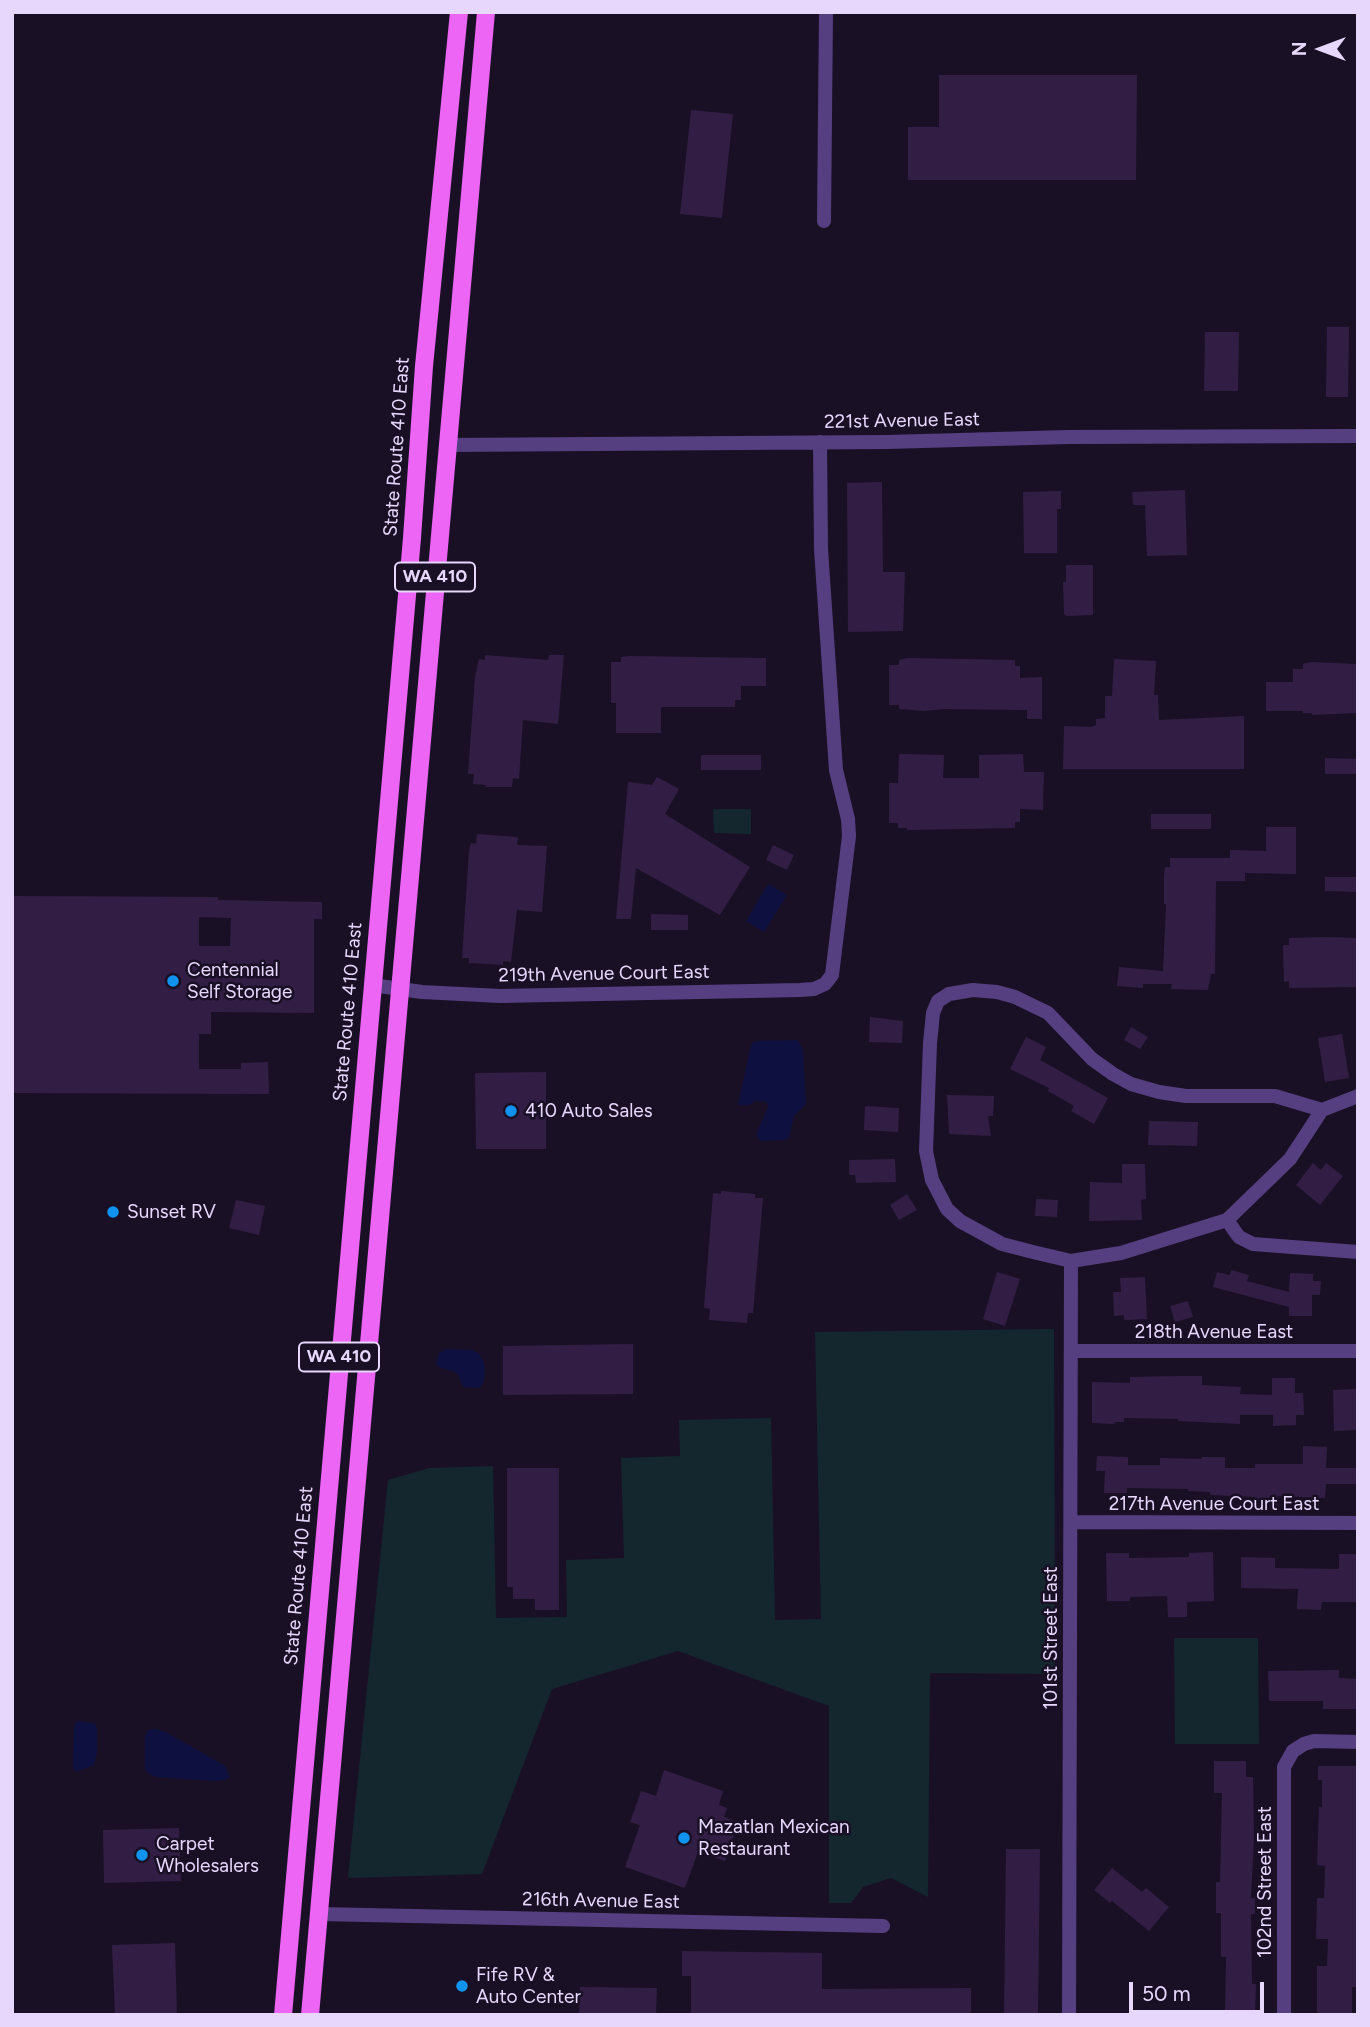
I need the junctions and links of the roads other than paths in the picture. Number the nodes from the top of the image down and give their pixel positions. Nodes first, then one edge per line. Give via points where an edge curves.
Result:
1 (459, 12) edge
2 (486, 12) edge
3 (826, 12) edge
4 (824, 221) dead end
5 (1358, 436) edge
6 (820, 442) junction
7 (447, 445) junction
8 (372, 985) junction
9 (399, 989) junction
10 (1358, 1096) edge
11 (1322, 1110) junction
12 (1227, 1220) junction
13 (1358, 1252) edge
14 (1071, 1261) junction
15 (1071, 1351) junction
16 (1358, 1351) edge
17 (1071, 1522) junction
18 (1358, 1523) edge
19 (1358, 1742) edge
20 (319, 1914) junction
21 (883, 1926) dead end
22 (283, 2015) edge
23 (310, 2015) edge
24 (1069, 2015) edge
25 (1284, 2015) edge

1 - 8 main road, State Route 410 East / WA 410
2 - 7 main road, WA 410
3 - 4 street
5 - 6 street, 221st Avenue East
6 - 7 street, 221st Avenue East
6 - 9 street, 219th Avenue Court East via 824,610 836,770 849,836 832,975 825,984 800,990 500,996
7 - 9 main road, WA 410
8 - 9 street, 219th Avenue Court East
8 - 22 main road, State Route 410 East / WA 410
9 - 20 main road, WA 410
10 - 11 street
11 - 12 street via 1290,1159
11 - 14 street via 1275,1096 1186,1096 1131,1084 1092,1059 1048,1013 997,992 949,994 938,1001 933,1013 926,1151 932,1181 947,1209 960,1221 1002,1244
12 - 13 street via 1239,1237 1253,1244
12 - 14 street via 1150,1246
14 - 15 street, 101st Street East
15 - 16 street, 218th Avenue East
15 - 17 street, 101st Street East
17 - 18 street, 217th Avenue Court East
17 - 24 street, 101st Street East
19 - 25 street, 102nd Street East via 1304,1744 1293,1751 1284,1767
20 - 21 street, 216th Avenue East
20 - 23 main road, WA 410

